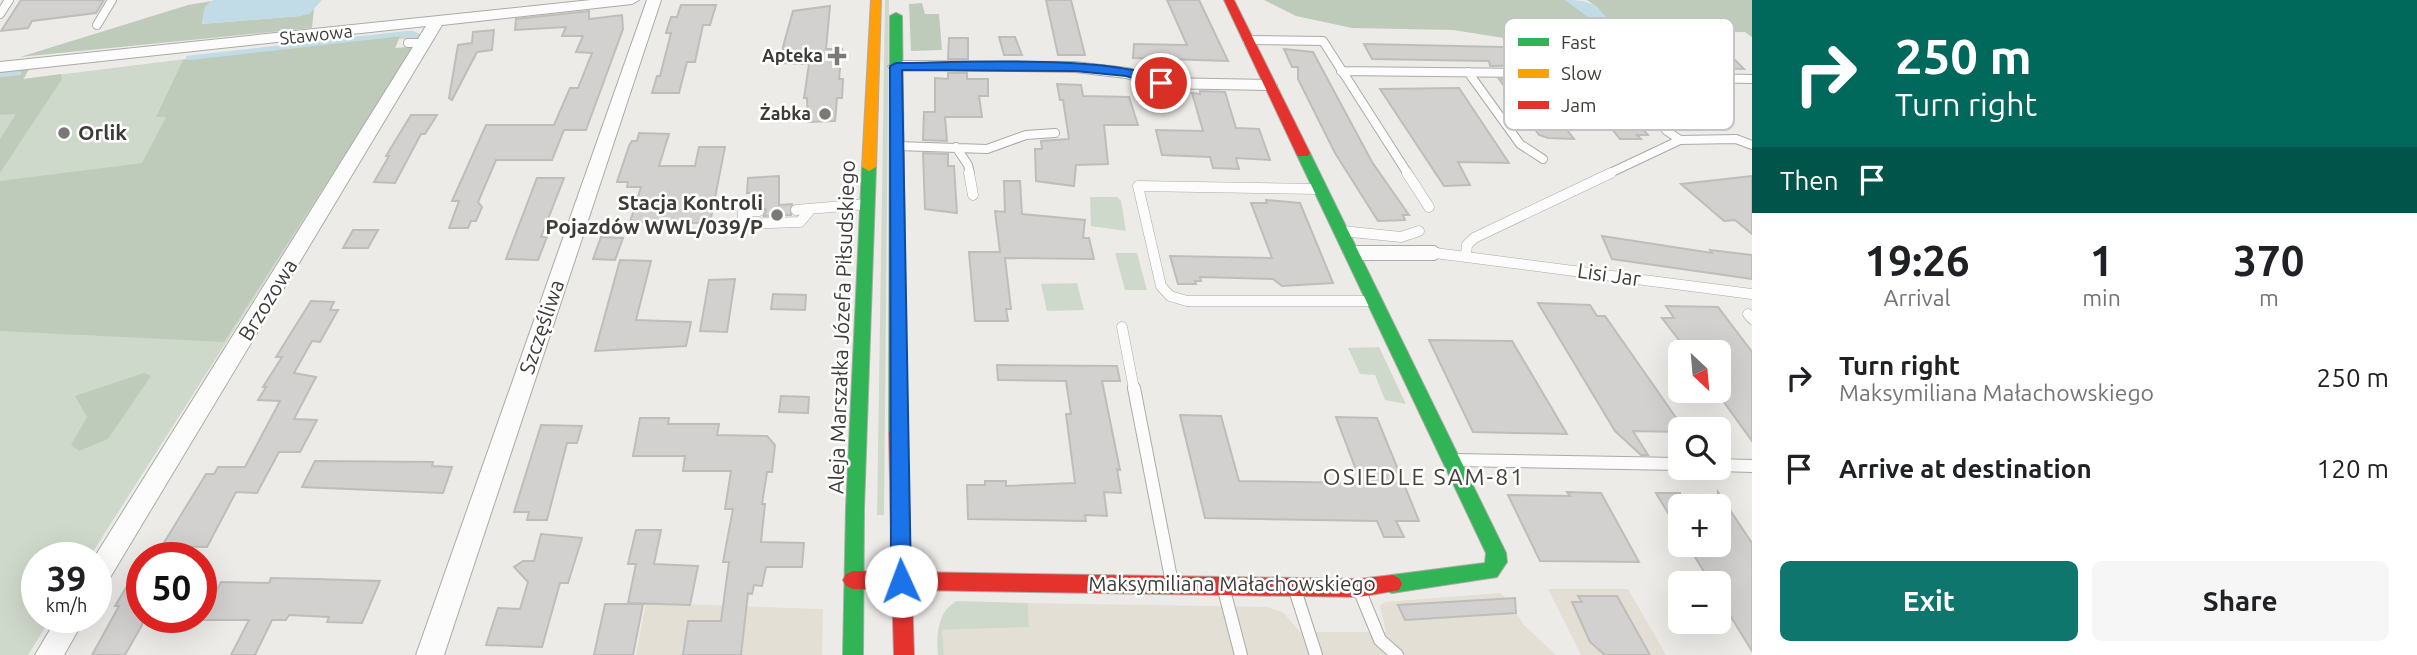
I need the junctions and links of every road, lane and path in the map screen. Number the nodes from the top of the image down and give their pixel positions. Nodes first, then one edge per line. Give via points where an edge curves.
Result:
1 (9, 0) edge
2 (111, 0) edge
3 (632, 0) edge
4 (654, 0) edge
5 (876, 0) edge
6 (896, 0) edge
7 (1229, 0) edge
8 (504, 6) edge
9 (0, 14) edge
10 (436, 21) junction
11 (97, 24) dead end
12 (1247, 40) junction
13 (896, 66) junction
14 (0, 67) edge
15 (1341, 71) junction
16 (1468, 72) junction
17 (1504, 73) edge
18 (1734, 79) edge
19 (1752, 79) edge
20 (1269, 85) junction
21 (1504, 122) edge
22 (1510, 130) edge
23 (1666, 130) edge
24 (1055, 133) dead end
25 (1680, 140) junction
26 (1752, 145) edge
27 (897, 146) junction
28 (956, 147) junction
29 (1543, 159) dead end
30 (1321, 189) junction
31 (973, 195) dead end
32 (867, 204) junction
33 (1429, 207) dead end
34 (811, 209) junction
35 (796, 210) dead end
36 (759, 211) dead end
37 (1342, 231) junction
38 (1419, 231) dead end
39 (1353, 253) junction
40 (1435, 253) joint
41 (1466, 255) junction
42 (1752, 294) edge
43 (1376, 301) junction
44 (1122, 327) dead end
45 (1452, 460) junction
46 (1668, 464) edge
47 (1731, 465) edge
48 (1752, 466) edge
49 (112, 551) edge
50 (853, 580) junction
51 (901, 581) junction
52 (1172, 585) junction
53 (1223, 587) junction
54 (1294, 587) junction
55 (1359, 587) junction
56 (62, 633) edge
57 (48, 655) edge
58 (430, 655) edge
59 (853, 655) edge
60 (904, 655) edge
61 (1241, 655) edge
62 (1316, 655) edge
63 (1397, 655) edge

1 - 9 lane
2 - 11 lane
3 - 8 street, Stawowa
4 - 58 street, Szczęśliwa
5 - 32 main road, Aleja Marszałka Józefa Piłsudskiego
6 - 13 main road
7 - 12 main road, Maksymiliana Małachowskiego
8 - 10 street, Stawowa
10 - 14 street, Stawowa
10 - 49 street, Brzozowa via 417,43
12 - 15 lane via 1323,41
12 - 20 main road, Maksymiliana Małachowskiego
13 - 20 street via 1075,67 1128,73 1161,83
13 - 27 main road
15 - 16 lane
15 - 33 lane
16 - 17 lane
16 - 21 lane
18 - 19 lane
20 - 30 main road, Maksymiliana Małachowskiego
22 - 29 lane via 1520,144
23 - 25 lane
24 - 28 lane via 1026,135 987,149
25 - 26 lane via 1736,139
25 - 41 lane via 1474,238
27 - 28 lane
27 - 51 main road
28 - 31 lane via 968,165
30 - 37 main road, Maksymiliana Małachowskiego
30 - 43 lane via 1138,186 1161,286 1170,296 1187,301
32 - 34 lane
32 - 50 main road, Aleja Marszałka Józefa Piłsudskiego
34 - 35 lane
34 - 36 lane via 800,222 743,225 743,212
37 - 38 lane via 1401,237
37 - 39 main road, Maksymiliana Małachowskiego
39 - 40 street, Lisi Jar
39 - 43 main road, Maksymiliana Małachowskiego
40 - 41 lane, Lisi Jar
41 - 42 lane, Lisi Jar
43 - 45 main road, Maksymiliana Małachowskiego
44 - 52 lane
45 - 46 lane
45 - 55 main road, Maksymiliana Małachowskiego via 1497,562 1490,571
47 - 48 lane
50 - 51 main road, Maksymiliana Małachowskiego
50 - 59 main road, Aleja Marszałka Józefa Piłsudskiego
51 - 52 main road, Maksymiliana Małachowskiego
51 - 60 main road
52 - 53 main road, Maksymiliana Małachowskiego
53 - 54 main road, Maksymiliana Małachowskiego
53 - 61 lane
54 - 55 main road, Maksymiliana Małachowskiego
54 - 62 lane
55 - 63 lane via 1380,640
56 - 57 street

